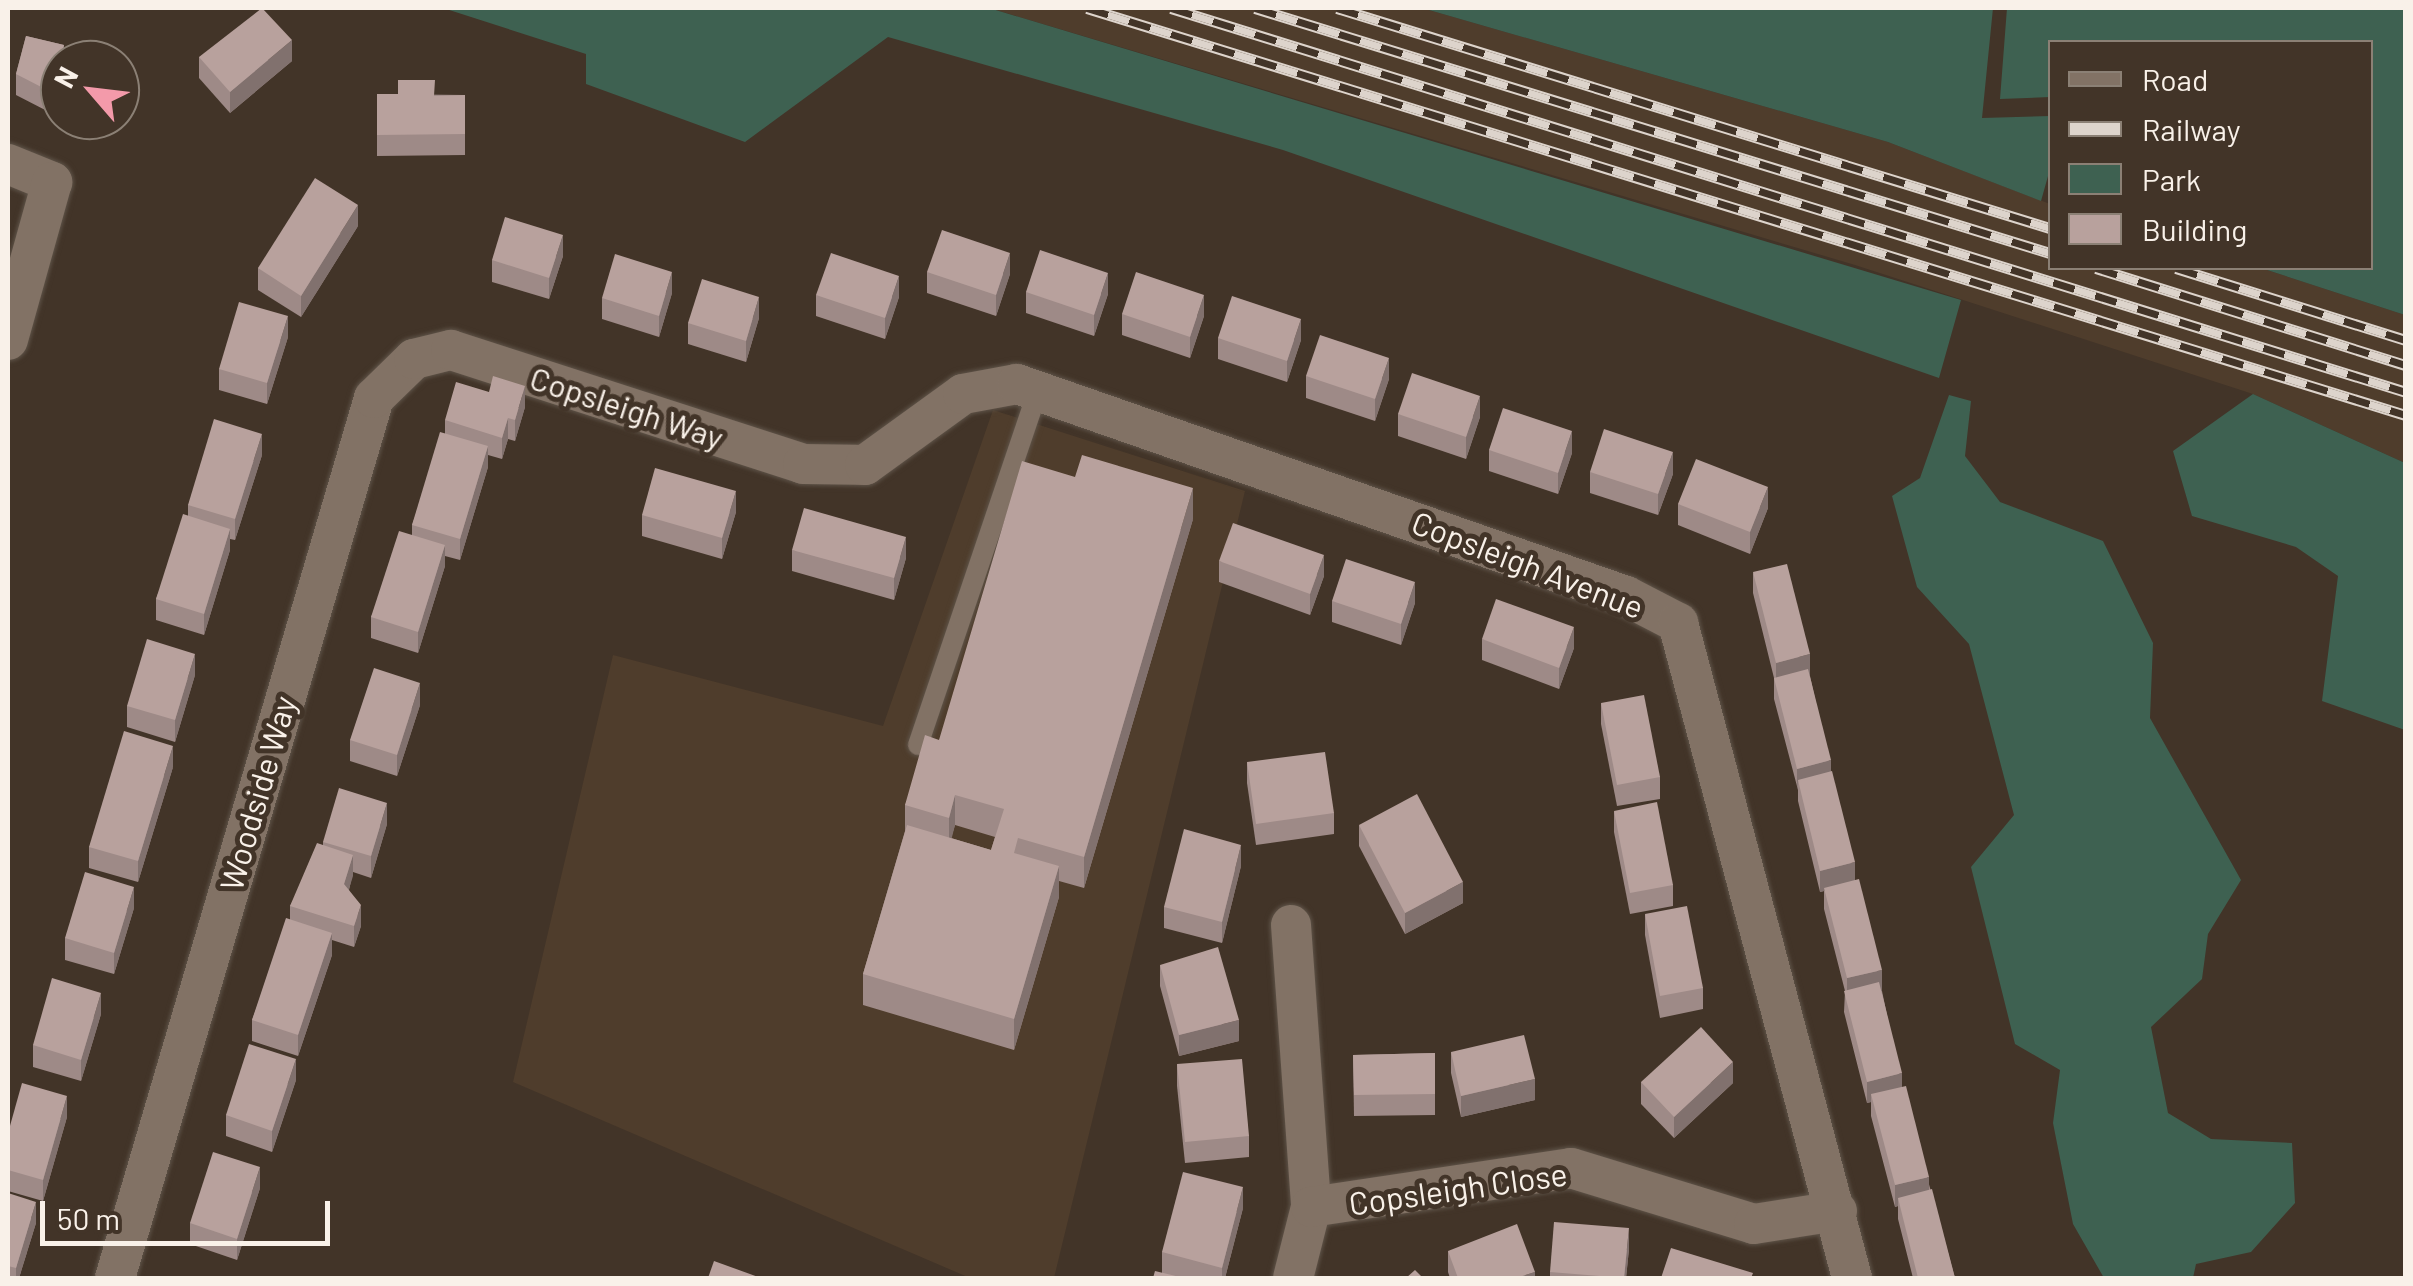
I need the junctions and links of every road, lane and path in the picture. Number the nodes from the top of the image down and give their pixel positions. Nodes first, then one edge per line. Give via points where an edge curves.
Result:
1 (8, 164) edge
2 (8, 340) edge
3 (451, 350) joint
4 (1038, 390) junction
5 (803, 464) joint
6 (918, 745) edge
7 (1291, 925) dead end
8 (1311, 1207) junction
9 (1837, 1212) junction
10 (115, 1278) edge
11 (1293, 1278) edge
12 (1852, 1278) edge

1 - 2 street via 52,182
3 - 5 street, Copsleigh Way
3 - 10 street, Woodside Way via 414,359 374,398
4 - 5 street, Copsleigh Avenue via 1017,384 963,394 865,466
4 - 6 lane
4 - 9 street, Copsleigh Avenue via 1678,622
7 - 8 street, Copsleigh Close
8 - 9 street, Copsleigh Close via 1572,1168 1754,1224
8 - 11 street, Copsleigh Close
9 - 12 street, Copsleigh Avenue

